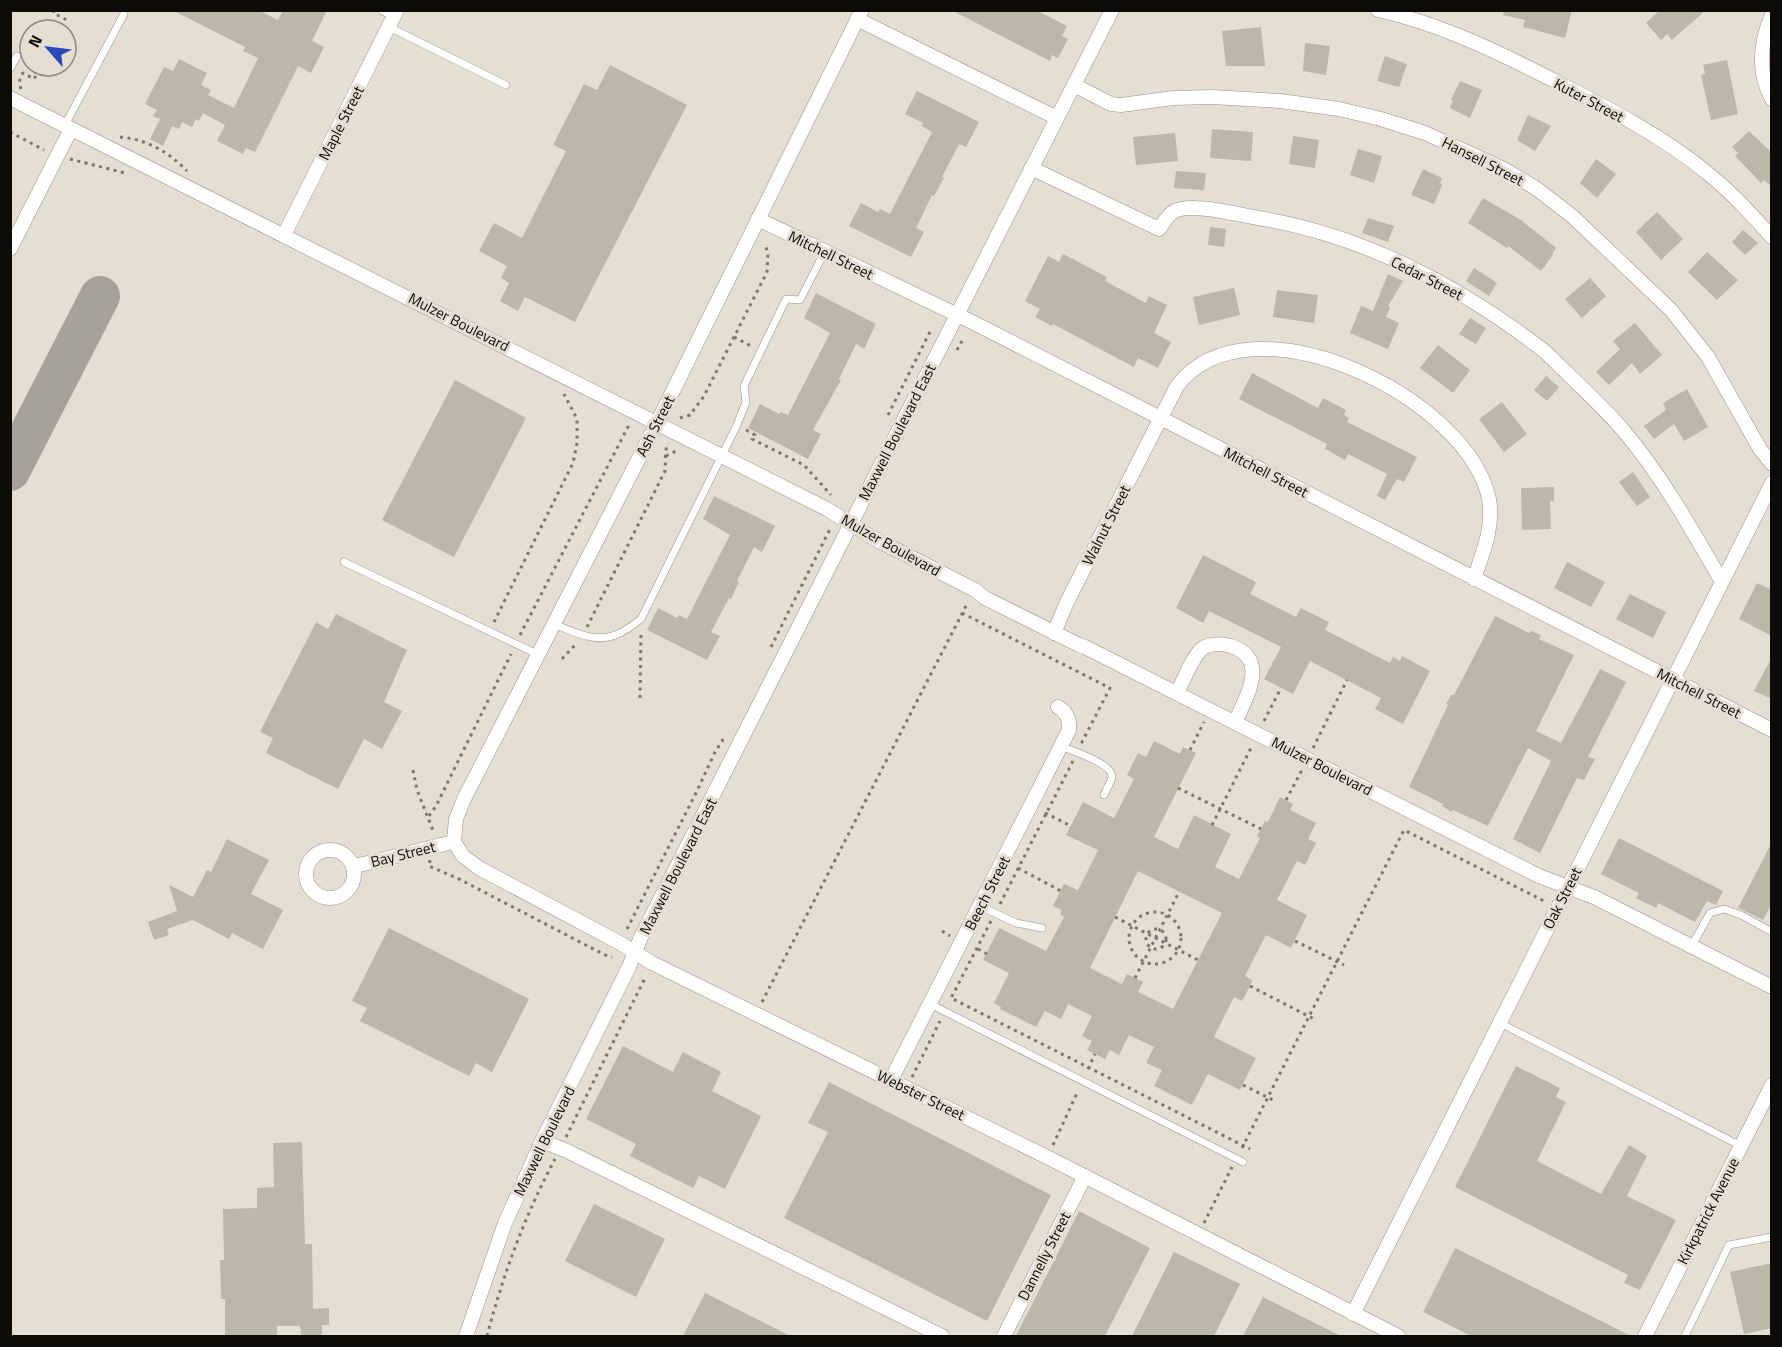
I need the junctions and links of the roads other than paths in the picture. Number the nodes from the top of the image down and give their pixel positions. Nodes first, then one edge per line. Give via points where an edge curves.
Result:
1 (381, 10) edge
2 (1112, 10) edge
3 (1378, 10) edge
4 (123, 14) dead end
5 (859, 15) edge
6 (1772, 15) edge
7 (393, 18) edge
8 (17, 56) dead end
9 (10, 69) edge
10 (506, 85) dead end
11 (1074, 85) junction
12 (16, 94) edge
13 (1772, 99) edge
14 (1056, 118) junction
15 (68, 127) junction
16 (1031, 168) junction
17 (758, 219) junction
18 (284, 235) junction
19 (1772, 237) edge
20 (10, 249) edge
21 (825, 251) junction
22 (957, 315) junction
23 (1160, 418) junction
24 (657, 423) junction
25 (722, 457) junction
26 (1772, 464) edge
27 (1772, 483) edge
28 (850, 524) junction
29 (344, 561) dead end
30 (1474, 579) junction
31 (1722, 582) junction
32 (554, 624) junction
33 (1054, 633) junction
34 (538, 655) junction
35 (1672, 679) junction
36 (1177, 693) junction
37 (1058, 707) dead end
38 (1234, 722) junction
39 (1772, 729) edge
40 (1060, 746) junction
41 (1104, 795) dead end
42 (454, 842) junction
43 (353, 866) dead end
44 (1567, 887) junction
45 (980, 906) junction
46 (1042, 928) dead end
47 (1772, 932) edge
48 (1691, 947) junction
49 (636, 952) junction
50 (1772, 987) edge
51 (930, 1004) junction
52 (1499, 1022) junction
53 (891, 1080) junction
54 (1772, 1084) edge
55 (1767, 1102) edge
56 (542, 1141) junction
57 (1741, 1146) junction
58 (1240, 1160) road end
59 (1085, 1176) junction
60 (1772, 1237) edge
61 (1353, 1314) junction
62 (466, 1336) edge
63 (942, 1336) edge
64 (1004, 1336) edge
65 (1398, 1336) edge
66 (1644, 1336) edge
67 (1685, 1336) edge

1 - 7 lane
2 - 11 street, Maxwell Boulevard East
3 - 19 street, Kuter Street via 1430,25 1495,51 1621,116 1710,175
4 - 15 lane
5 - 14 street
5 - 17 street, Ash Street
6 - 13 street via 1763,43 1762,63
7 - 10 lane
7 - 18 street, Maple Street
8 - 9 lane
11 - 14 street, Maxwell Boulevard East
11 - 26 street, Hansell Street via 1121,105 1212,97 1339,109 1425,133 1502,168 1572,216 1671,310 1708,357
12 - 15 street, Mulzer Boulevard
14 - 16 street, Maxwell Boulevard East
15 - 18 street, Mulzer Boulevard
15 - 20 street
16 - 22 street, Maxwell Boulevard East
16 - 31 street, Cedar Street via 1159,229 1173,212 1200,208 1318,232 1400,262 1479,304 1541,348 1624,432 1669,493
17 - 21 street, Mitchell Street
17 - 24 street, Ash Street
18 - 24 street, Mulzer Boulevard
21 - 22 street, Mitchell Street
21 - 25 lane via 800,300 786,299 744,386 746,402
22 - 23 street, Mitchell Street
22 - 28 street, Maxwell Boulevard East
23 - 30 street, Mitchell Street
23 - 30 street, Walnut Street via 1185,375 1211,357 1233,351 1305,354 1376,378 1442,426 1464,449 1482,478 1490,523
23 - 33 street, Walnut Street
24 - 25 street, Mulzer Boulevard
24 - 32 street, Ash Street
25 - 28 street, Mulzer Boulevard
25 - 32 lane via 641,619 617,635 600,638 583,636
27 - 31 street, Oak Street
28 - 33 street, Mulzer Boulevard
28 - 49 street, Maxwell Boulevard East
29 - 34 lane
30 - 35 street, Mitchell Street
31 - 35 street, Oak Street
32 - 34 street, Ash Street
33 - 36 street, Mulzer Boulevard
34 - 42 street, Ash Street via 464,800 456,819
35 - 39 street, Mitchell Street
35 - 44 street, Oak Street
36 - 38 street, Mulzer Boulevard
36 - 38 street via 1203,648 1232,646 1245,654 1253,677
37 - 40 street, Beech Street via 1070,723
38 - 44 street, Mulzer Boulevard
40 - 41 lane via 1110,769 1111,780
40 - 45 street, Beech Street
42 - 43 street, Bay Street
42 - 49 street, Webster Street via 463,856 479,868
44 - 48 street, Mulzer Boulevard
44 - 52 street, Oak Street
45 - 46 lane via 1016,923
45 - 51 street, Beech Street
47 - 48 lane via 1724,909 1710,913
48 - 50 street, Mulzer Boulevard
49 - 53 street, Webster Street
49 - 56 street, Maxwell Boulevard
51 - 53 street, Beech Street
51 - 58 lane
52 - 57 lane
52 - 61 street, Oak Street
53 - 59 street, Webster Street
54 - 55 street, Kirkpatrick Avenue
55 - 57 street, Kirkpatrick Avenue
56 - 62 street, Maxwell Boulevard via 505,1223
56 - 63 street
57 - 66 street, Kirkpatrick Avenue
59 - 61 street, Webster Street
59 - 64 street, Dannelly Street
60 - 67 lane via 1729,1245
61 - 65 street, Webster Street

